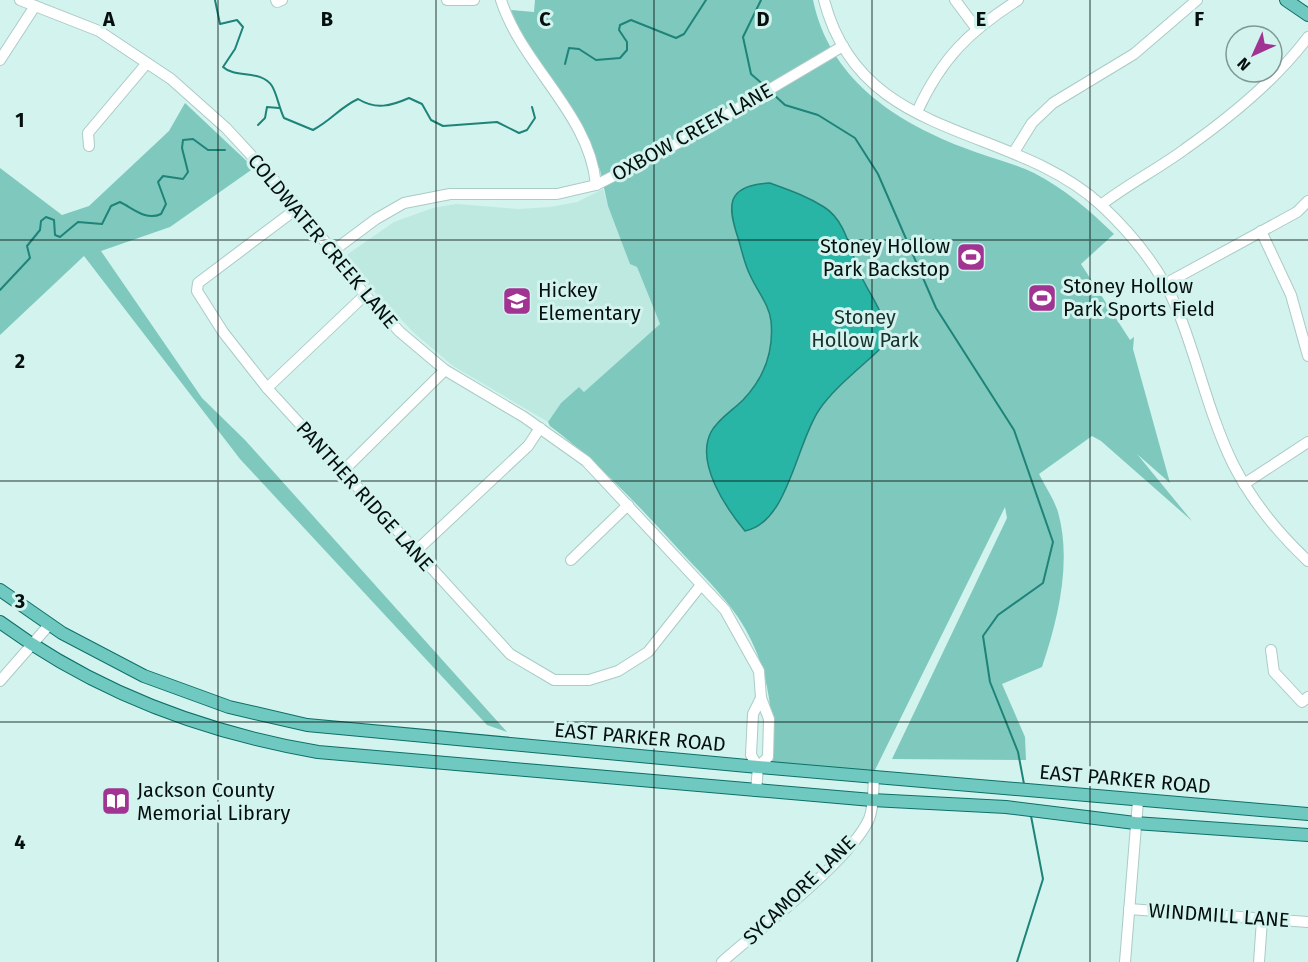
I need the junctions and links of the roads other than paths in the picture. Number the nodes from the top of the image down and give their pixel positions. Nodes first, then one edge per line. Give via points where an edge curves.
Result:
1 (20, 0) edge
2 (447, 0) edge
3 (474, 0) edge
4 (501, 0) edge
5 (824, 0) edge
6 (955, 0) edge
7 (1018, 0) edge
8 (1197, 0) edge
9 (1286, 0) edge
10 (35, 6) junction
11 (1308, 15) edge
12 (976, 28) junction
13 (1308, 37) edge
14 (843, 46) junction
15 (0, 60) edge
16 (147, 63) junction
17 (916, 112) junction
18 (89, 146) dead end
19 (1014, 152) junction
20 (596, 185) junction
21 (1308, 201) edge
22 (1101, 205) junction
23 (299, 207) junction
24 (1262, 231) junction
25 (333, 251) junction
26 (1165, 284) junction
27 (365, 295) junction
28 (1302, 320) edge
29 (1308, 356) edge
30 (445, 370) junction
31 (267, 388) junction
32 (540, 428) junction
33 (1308, 442) edge
34 (343, 471) junction
35 (1244, 484) junction
36 (628, 505) junction
37 (416, 551) junction
38 (571, 560) dead end
39 (1308, 561) edge
40 (701, 585) junction
41 (0, 590) edge
42 (0, 622) edge
43 (49, 625) junction
44 (33, 645) junction
45 (1271, 650) dead end
46 (0, 681) edge
47 (1308, 697) edge
48 (760, 698) junction
49 (758, 767) junction
50 (874, 777) junction
51 (756, 791) junction
52 (872, 800) junction
53 (1138, 801) junction
54 (1308, 814) edge
55 (1135, 823) junction
56 (1308, 835) edge
57 (1130, 909) junction
58 (1262, 920) junction
59 (1308, 922) edge
60 (723, 962) edge
61 (1125, 962) edge
62 (1259, 962) edge

1 - 10 street, COLDWATER CREEK LANE
2 - 3 street
4 - 20 street via 517,40 577,129 595,172
5 - 14 street
6 - 12 street
7 - 12 street
8 - 19 street via 1126,60 1053,103 1032,123
9 - 11 main road
10 - 15 street
10 - 16 street, COLDWATER CREEK LANE via 99,31
12 - 17 street via 942,64
13 - 22 street via 1232,112 1184,150
14 - 17 street via 874,87
14 - 20 street, OXBOW CREEK LANE via 684,140
16 - 18 street via 88,133
16 - 23 street, COLDWATER CREEK LANE via 226,128
17 - 19 street via 964,136
19 - 22 street via 1061,176
20 - 25 street, OXBOW CREEK LANE via 556,194 450,194 404,203
21 - 24 street via 1298,212
22 - 26 street via 1130,235
23 - 25 street, COLDWATER CREEK LANE
23 - 31 street, PANTHER RIDGE LANE via 198,283 197,291 223,332
24 - 26 street
24 - 28 street
25 - 27 street, COLDWATER CREEK LANE
26 - 35 street via 1188,337 1216,424
27 - 30 street, COLDWATER CREEK LANE via 400,332
27 - 31 street
28 - 29 street
30 - 32 street, COLDWATER CREEK LANE
30 - 34 street
31 - 34 street, PANTHER RIDGE LANE
32 - 36 street, COLDWATER CREEK LANE via 586,461
32 - 37 street via 528,446
33 - 35 street
34 - 37 street, PANTHER RIDGE LANE
35 - 39 street via 1282,535
36 - 38 street
36 - 40 street, COLDWATER CREEK LANE
37 - 40 street, PANTHER RIDGE LANE via 510,654 554,680 589,680 618,671 648,652
40 - 48 street, COLDWATER CREEK LANE via 725,610 747,645 759,670
41 - 43 main road, EAST PARKER ROAD
42 - 44 main road, EAST PARKER ROAD
43 - 44 street
43 - 49 main road, EAST PARKER ROAD via 144,676 238,710 326,728
44 - 46 street
44 - 51 main road, EAST PARKER ROAD via 86,677 135,700 172,716 246,738 318,752
45 - 47 street via 1274,672 1302,702
48 - 49 street, COLDWATER CREEK LANE via 753,714 752,755
48 - 49 street, COLDWATER CREEK LANE via 769,728 768,757
49 - 50 main road, EAST PARKER ROAD
49 - 51 street, COLDWATER CREEK LANE
50 - 52 street, SYCAMORE LANE
50 - 53 main road, EAST PARKER ROAD
51 - 52 main road, EAST PARKER ROAD
52 - 55 main road, EAST PARKER ROAD via 1005,807
52 - 60 street, SYCAMORE LANE via 866,824 840,855
53 - 54 main road, EAST PARKER ROAD
53 - 55 street
55 - 56 main road, EAST PARKER ROAD
55 - 57 street
57 - 58 street, WINDMILL LANE
57 - 61 street
58 - 59 street, WINDMILL LANE
58 - 62 street

